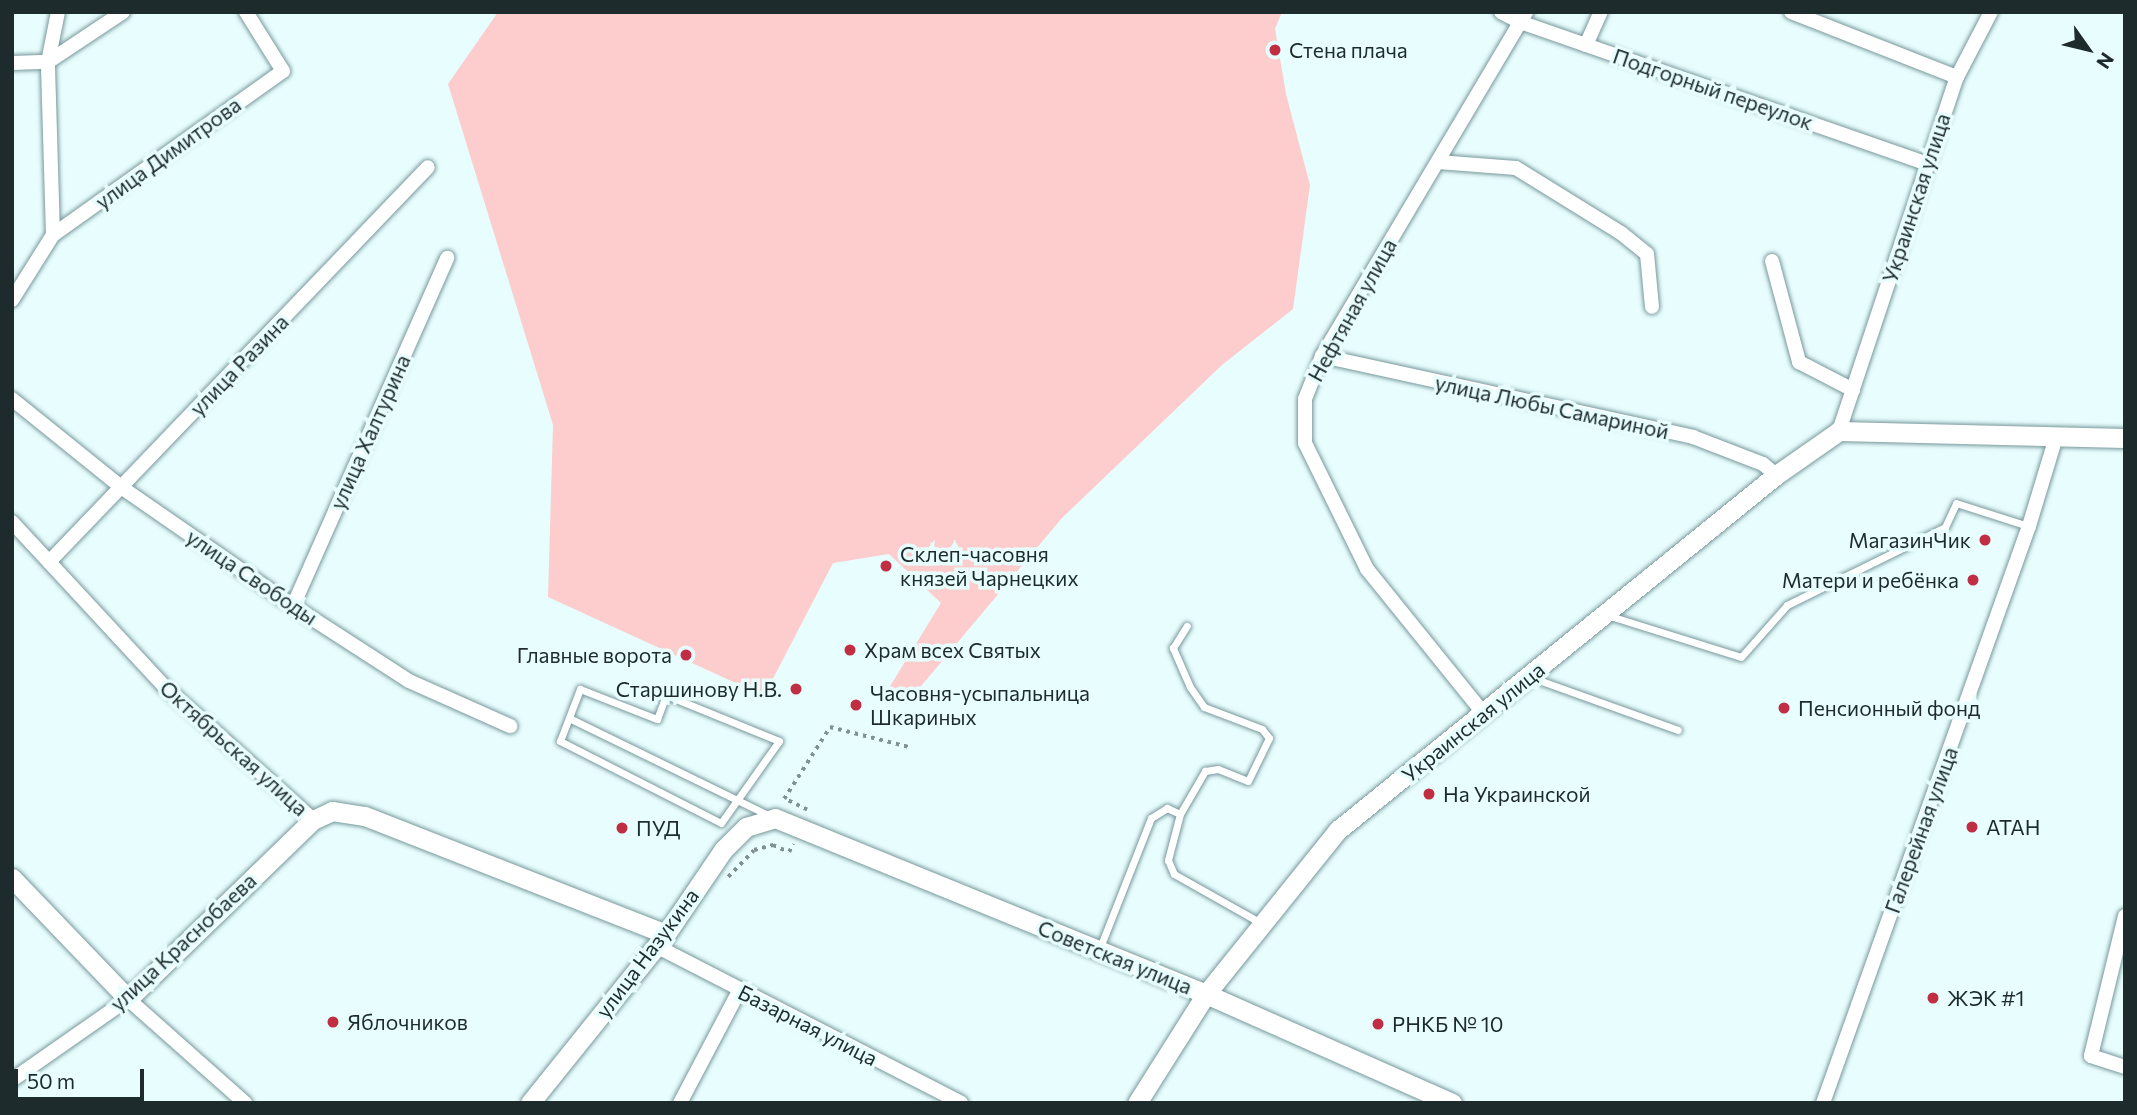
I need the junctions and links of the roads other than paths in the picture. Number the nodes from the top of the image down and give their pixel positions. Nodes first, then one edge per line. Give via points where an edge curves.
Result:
1 (58, 12) edge
2 (122, 12) edge
3 (246, 12) edge
4 (1500, 12) edge
5 (1601, 12) edge
6 (1791, 12) edge
7 (1992, 12) edge
8 (1523, 17) edge
9 (1586, 45) junction
10 (48, 62) junction
11 (12, 63) edge
12 (1957, 77) junction
13 (1438, 162) junction
14 (1926, 163) junction
15 (428, 167) dead end
16 (53, 235) junction
17 (447, 258) dead end
18 (1772, 261) dead end
19 (12, 300) edge
20 (1652, 307) dead end
21 (1322, 356) junction
22 (1853, 390) junction
23 (12, 399) edge
24 (1839, 431) junction
25 (2056, 437) junction
26 (2125, 438) edge
27 (1776, 475) junction
28 (121, 488) junction
29 (12, 522) edge
30 (2029, 526) junction
31 (49, 562) junction
32 (293, 606) junction
33 (1606, 615) junction
34 (1187, 626) dead end
35 (1530, 677) junction
36 (1484, 714) junction
37 (569, 718) junction
38 (510, 726) dead end
39 (1678, 730) dead end
40 (738, 800) junction
41 (1180, 814) junction
42 (775, 818) junction
43 (313, 820) junction
44 (12, 878) edge
45 (2125, 916) edge
46 (1263, 923) junction
47 (661, 940) junction
48 (1099, 951) junction
49 (739, 991) junction
50 (1206, 994) junction
51 (128, 999) junction
52 (2125, 1067) edge
53 (12, 1080) edge
54 (1432, 1099) edge
55 (245, 1103) edge
56 (530, 1103) edge
57 (680, 1103) edge
58 (961, 1103) edge
59 (1137, 1103) edge
60 (1452, 1103) edge
61 (1823, 1103) edge

1 - 10 street
2 - 10 street
3 - 16 street, улица Димитрова via 283,71
4 - 8 street, Подгорный переулок
5 - 9 street
6 - 12 street
7 - 12 street, Украинская улица
8 - 9 street, Подгорный переулок
8 - 13 street, Нефтяная улица
9 - 14 street, Подгорный переулок
10 - 11 street
10 - 16 street
12 - 14 street, Украинская улица
13 - 20 street via 1516,168 1621,233 1647,254
13 - 21 street, Нефтяная улица
14 - 22 street, Украинская улица
15 - 28 street, улица Разина
16 - 19 street
17 - 32 street, улица Халтурина
18 - 22 street via 1799,362
21 - 27 street, улица Любы Самариной via 1693,437 1763,464
21 - 36 street, Нефтяная улица via 1305,398 1305,443 1367,569
22 - 24 street, Украинская улица
23 - 28 street, улица Свободы
24 - 25 street
24 - 27 street, Украинская улица
25 - 26 street
25 - 30 street, Галерейная улица
27 - 33 street, Украинская улица
28 - 31 street, улица Разина
28 - 32 street, улица Свободы
29 - 31 street, Октябрьская улица
30 - 33 lane via 1956,503 1945,527 1787,605 1741,657
30 - 61 street, Галерейная улица
31 - 43 street, Октябрьская улица via 165,687
32 - 38 street, улица Свободы via 409,681
33 - 35 street, Украинская улица
34 - 41 lane via 1173,648 1189,687 1204,707 1262,729 1269,738 1248,781 1218,769 1205,771
35 - 36 street, Украинская улица
35 - 39 lane
36 - 46 street, Украинская улица via 1338,830
37 - 40 lane
37 - 40 lane via 560,741 721,822
37 - 40 lane via 580,689 657,719 666,695 779,741
40 - 42 lane
41 - 46 lane via 1168,860 1174,874
41 - 48 lane via 1167,808 1151,818
42 - 47 street, улица Назукина via 746,827 723,850
42 - 48 street, Советская улица
43 - 47 street, Октябрьская улица via 332,811 365,816
43 - 51 street, улица Краснобаева
44 - 51 street
45 - 52 street via 2091,1056
46 - 50 street, Украинская улица
47 - 49 street, Базарная улица via 669,951
47 - 56 street, улица Назукина
48 - 50 street, Советская улица
49 - 57 street
49 - 58 street, Базарная улица
50 - 54 street, Советская улица
50 - 59 street, Украинская улица
51 - 53 street, улица Краснобаева
51 - 55 street
54 - 60 street, Советская улица

